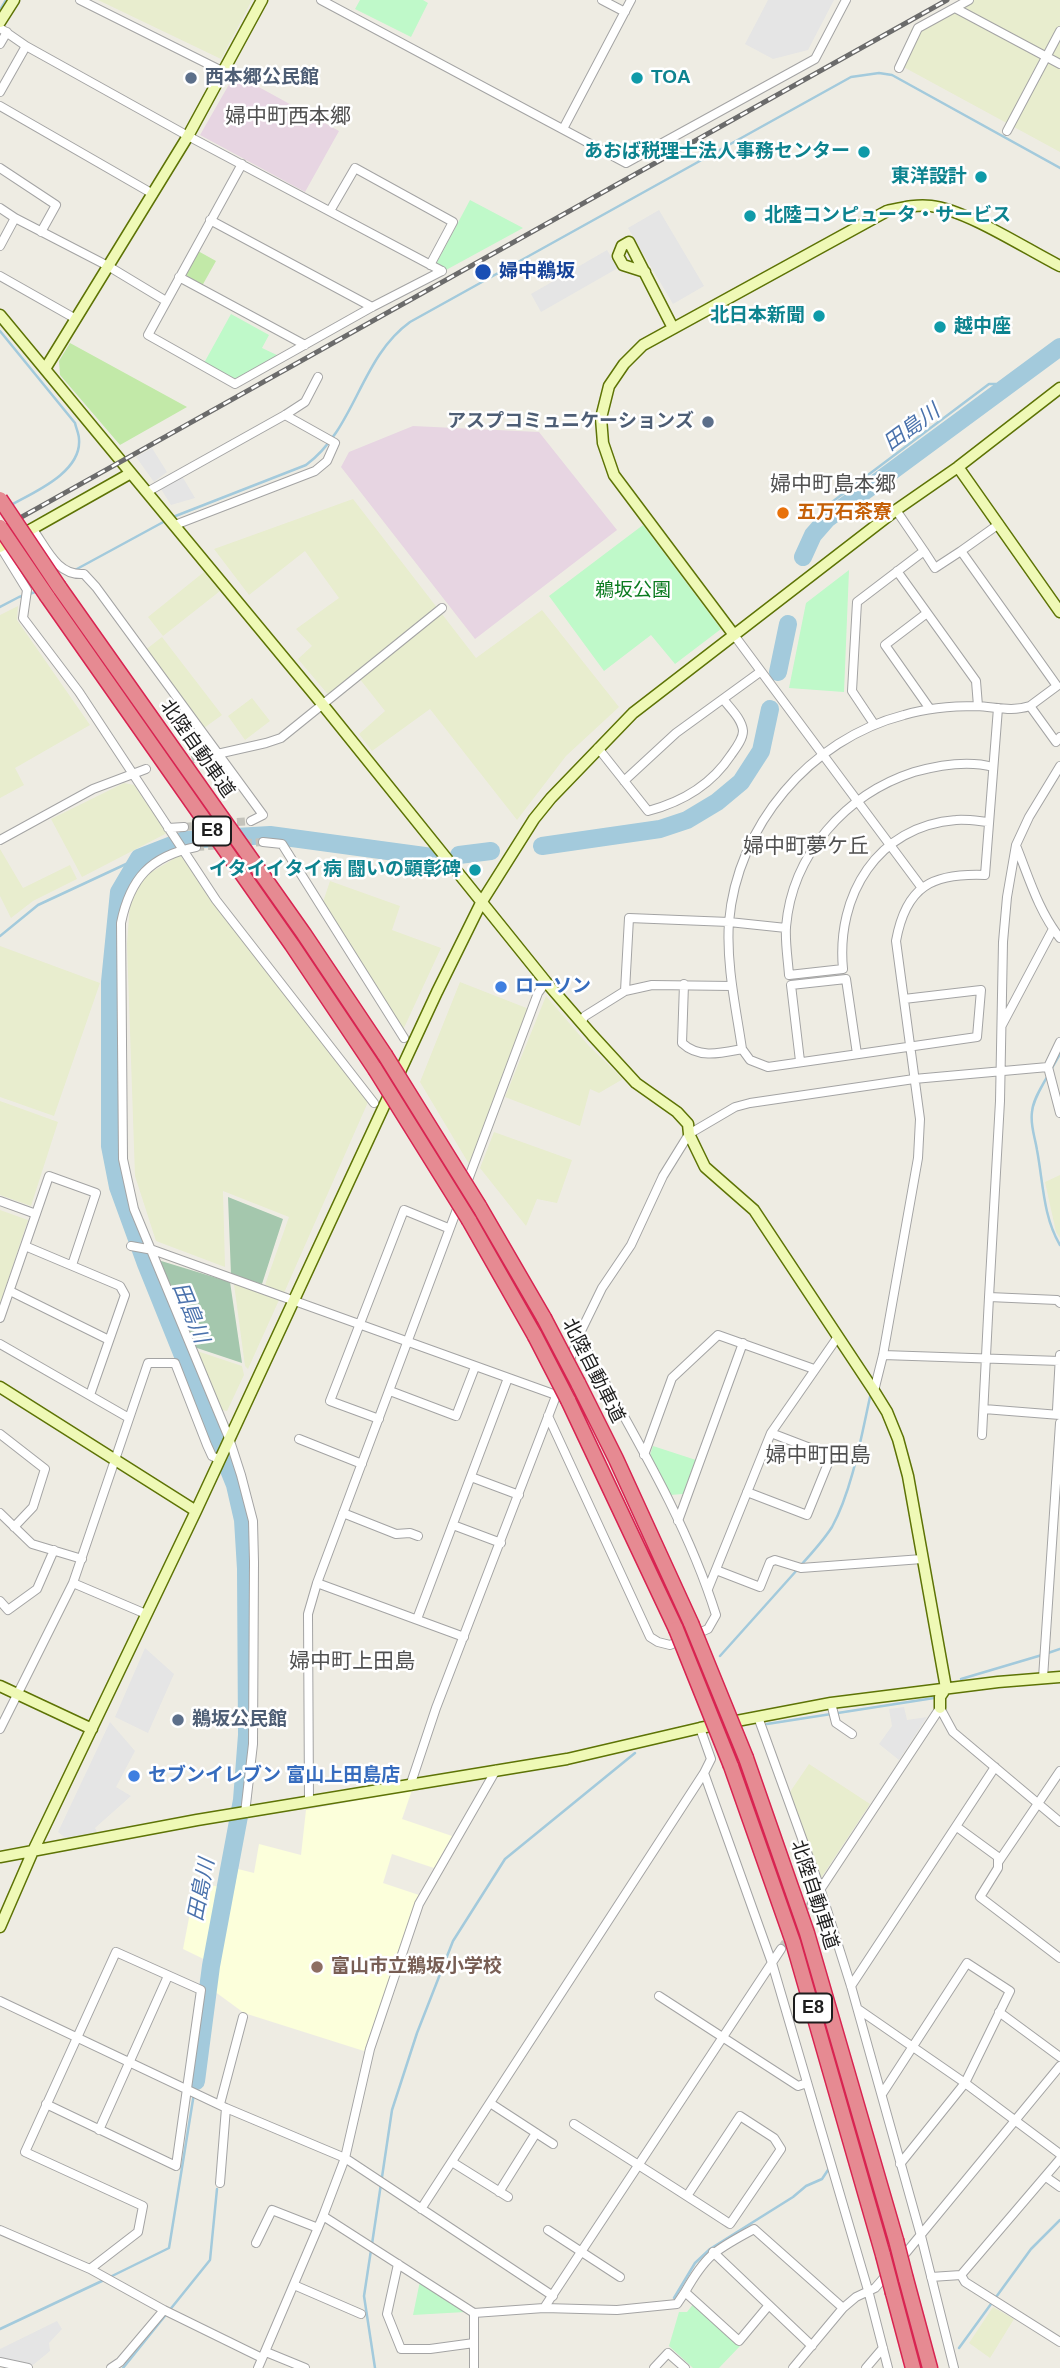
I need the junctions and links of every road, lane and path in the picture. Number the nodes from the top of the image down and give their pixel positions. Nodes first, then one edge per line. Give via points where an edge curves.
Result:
1 (14, 0) edge
2 (80, 0) edge
3 (262, 0) edge
4 (321, 0) edge
5 (602, 0) edge
6 (631, 0) edge
7 (846, 0) edge
8 (969, 0) edge
9 (955, 8) junction
10 (625, 12) junction
11 (0, 22) edge
12 (4, 30) edge
13 (1060, 31) edge
14 (0, 44) edge
15 (26, 46) junction
16 (1046, 57) junction
17 (1060, 64) edge
18 (899, 68) dead end
19 (224, 72) junction
20 (0, 92) edge
21 (0, 106) edge
22 (563, 129) junction
23 (1007, 131) dead end
24 (188, 136) junction
25 (242, 164) junction
26 (0, 168) edge
27 (153, 194) junction
28 (0, 208) edge
29 (330, 211) junction
30 (15, 218) junction
31 (210, 220) junction
32 (41, 232) junction
33 (0, 246) edge
34 (430, 265) junction
35 (1060, 266) edge
36 (108, 267) junction
37 (645, 272) dead end
38 (0, 276) edge
39 (179, 277) junction
40 (166, 301) junction
41 (372, 307) junction
42 (0, 315) edge
43 (76, 318) junction
44 (674, 328) junction
45 (305, 345) junction
46 (45, 369) junction
47 (318, 377) dead end
48 (1060, 388) edge
49 (285, 415) junction
50 (958, 467) junction
51 (131, 473) junction
52 (147, 492) junction
53 (0, 499) edge
54 (897, 510) junction
55 (999, 524) junction
56 (175, 525) junction
57 (0, 527) edge
58 (32, 528) junction
59 (0, 546) edge
60 (924, 551) junction
61 (961, 551) junction
62 (897, 571) junction
63 (442, 608) dead end
64 (1060, 611) edge
65 (927, 613) junction
66 (734, 635) junction
67 (760, 672) junction
68 (1058, 685) edge
69 (723, 699) junction
70 (323, 705) junction
71 (978, 706) junction
72 (1030, 706) junction
73 (930, 709) junction
74 (998, 709) junction
75 (874, 724) junction
76 (1059, 741) edge
77 (598, 748) junction
78 (220, 755) junction
79 (824, 755) junction
80 (204, 757) tunnel mouth
81 (993, 767) junction
82 (146, 769) dead end
83 (1059, 770) edge
84 (132, 774) junction
85 (624, 781) junction
86 (858, 800) junction
87 (251, 821) dead end
88 (988, 822) junction
89 (184, 827) tunnel mouth
90 (168, 828) junction
91 (0, 840) edge
92 (263, 842) tunnel mouth
93 (891, 845) junction
94 (1016, 845) junction
95 (196, 846) tunnel mouth
96 (182, 849) junction
97 (922, 888) junction
98 (481, 903) junction
99 (729, 922) junction
100 (786, 928) junction
101 (1053, 929) junction
102 (1060, 938) edge
103 (546, 982) junction
104 (684, 985) junction
105 (732, 986) junction
106 (625, 991) junction
107 (904, 999) junction
108 (581, 1022) junction
109 (1001, 1027) junction
110 (404, 1038) dead end
111 (1060, 1042) edge
112 (910, 1046) junction
113 (742, 1049) junction
114 (857, 1054) junction
115 (800, 1061) junction
116 (1048, 1067) junction
117 (1000, 1069) junction
118 (914, 1079) junction
119 (374, 1103) dead end
120 (1060, 1113) edge
121 (689, 1134) junction
122 (0, 1201) edge
123 (36, 1214) junction
124 (448, 1228) junction
125 (25, 1246) junction
126 (131, 1246) dead end
127 (153, 1250) junction
128 (72, 1265) junction
129 (10, 1291) junction
130 (989, 1297) junction
131 (294, 1301) junction
132 (1060, 1303) edge
133 (0, 1318) edge
134 (359, 1324) junction
135 (837, 1338) junction
136 (109, 1340) junction
137 (409, 1342) junction
138 (743, 1343) junction
139 (0, 1344) edge
140 (576, 1344) junction
141 (883, 1355) junction
142 (1060, 1355) edge
143 (986, 1357) junction
144 (1060, 1361) edge
145 (475, 1367) junction
146 (814, 1369) junction
147 (508, 1378) junction
148 (0, 1387) edge
149 (390, 1391) junction
150 (874, 1391) junction
151 (90, 1395) junction
152 (562, 1397) junction
153 (984, 1409) junction
154 (1060, 1414) edge
155 (548, 1416) junction
156 (129, 1418) junction
157 (379, 1419) junction
158 (1060, 1423) edge
159 (771, 1433) junction
160 (0, 1434) edge
161 (982, 1435) dead end
162 (229, 1438) junction
163 (299, 1439) dead end
164 (645, 1455) junction
165 (115, 1460) junction
166 (219, 1460) junction
167 (362, 1464) junction
168 (471, 1478) junction
169 (747, 1492) junction
170 (519, 1495) junction
171 (196, 1511) junction
172 (0, 1513) edge
173 (343, 1513) junction
174 (678, 1521) junction
175 (453, 1525) junction
176 (14, 1527) junction
177 (418, 1536) dead end
178 (501, 1543) junction
179 (54, 1550) junction
180 (82, 1559) junction
181 (922, 1559) junction
182 (716, 1570) junction
183 (73, 1583) junction
184 (317, 1583) junction
185 (708, 1589) junction
186 (0, 1601) edge
187 (146, 1614) junction
188 (417, 1619) junction
189 (464, 1637) junction
190 (1060, 1677) edge
191 (1042, 1678) junction
192 (0, 1686) edge
193 (946, 1688) junction
194 (17, 1694) junction
195 (831, 1703) junction
196 (940, 1708) junction
197 (758, 1717) junction
198 (700, 1728) junction
199 (0, 1729) edge
200 (92, 1729) junction
201 (852, 1734) dead end
202 (995, 1767) junction
203 (496, 1770) junction
204 (1060, 1771) edge
205 (704, 1773) junction
206 (410, 1786) junction
207 (309, 1802) junction
208 (1038, 1804) junction
209 (241, 1813) junction
210 (1060, 1822) edge
211 (957, 1827) junction
212 (33, 1851) junction
213 (0, 1857) edge
214 (998, 1861) junction
215 (820, 1888) junction
216 (812, 1902) tunnel mouth
217 (0, 1927) edge
218 (781, 1949) tunnel mouth
219 (1060, 1958) edge
220 (772, 1963) junction
221 (169, 1976) junction
222 (851, 1986) junction
223 (659, 1996) dead end
224 (0, 2001) edge
225 (858, 2009) junction
226 (999, 2012) junction
227 (243, 2017) dead end
228 (77, 2037) junction
229 (723, 2038) junction
230 (912, 2045) junction
231 (1060, 2057) edge
232 (129, 2061) junction
233 (1060, 2066) edge
234 (1052, 2075) junction
235 (1060, 2081) edge
236 (807, 2083) junction
237 (965, 2083) junction
238 (188, 2088) junction
239 (882, 2094) junction
240 (490, 2103) junction
241 (46, 2104) junction
242 (223, 2106) junction
243 (1015, 2120) junction
244 (574, 2124) dead end
245 (99, 2130) junction
246 (536, 2133) junction
247 (553, 2144) dead end
248 (1060, 2157) edge
249 (345, 2158) junction
250 (452, 2162) junction
251 (900, 2164) junction
252 (639, 2165) junction
253 (1046, 2177) junction
254 (220, 2183) dead end
255 (1060, 2187) edge
256 (499, 2192) junction
257 (687, 2196) junction
258 (508, 2197) dead end
259 (421, 2209) junction
260 (323, 2216) junction
261 (318, 2228) junction
262 (0, 2230) edge
263 (548, 2230) dead end
264 (921, 2236) junction
265 (256, 2243) dead end
266 (582, 2252) junction
267 (713, 2252) junction
268 (398, 2264) junction
269 (90, 2269) junction
270 (961, 2275) junction
271 (620, 2277) dead end
272 (931, 2277) junction
273 (294, 2284) junction
274 (868, 2290) junction
275 (685, 2292) junction
276 (553, 2296) junction
277 (769, 2305) junction
278 (544, 2308) junction
279 (843, 2308) junction
280 (164, 2310) junction
281 (474, 2313) junction
282 (361, 2314) dead end
283 (1060, 2342) edge
284 (474, 2343) junction
285 (812, 2346) junction
286 (883, 2348) junction
287 (264, 2355) junction
288 (0, 2362) edge
289 (28, 2368) edge
290 (111, 2368) edge
291 (258, 2368) edge
292 (305, 2368) edge
293 (474, 2368) edge
294 (654, 2368) edge
295 (685, 2368) edge
296 (793, 2368) edge
297 (866, 2368) edge
298 (888, 2368) edge
299 (912, 2368) edge
300 (930, 2368) edge
301 (954, 2368) edge

1 - 11 street
2 - 19 street
3 - 19 street
4 - 22 street
5 - 10 street
6 - 10 street
7 - 22 street via 815,59 626,163
8 - 9 street
9 - 16 street
9 - 18 street via 918,28
10 - 22 street
12 - 14 street
12 - 15 street
13 - 16 street
15 - 20 street
15 - 24 street
16 - 17 street
16 - 23 street
19 - 24 street
21 - 27 street
24 - 25 street
24 - 27 street
25 - 29 street
25 - 31 street
26 - 32 street via 56,205
27 - 36 street
28 - 30 street
29 - 34 street
29 - 34 street via 355,168 453,222
30 - 32 street
30 - 33 street
31 - 39 street
31 - 41 street
32 - 36 street
34 - 41 street via 442,271
35 - 44 street via 957,213 911,206 867,221
36 - 40 street
36 - 43 street
37 - 44 street
38 - 43 street
39 - 40 street
39 - 45 street
40 - 45 street via 148,335 235,384
41 - 45 street
42 - 46 street
43 - 46 street
44 - 66 street via 643,345 609,386 601,418 603,443 614,475
46 - 51 street
47 - 49 street via 305,402
48 - 50 street
49 - 52 street
49 - 56 street via 335,443 327,461 315,471
50 - 54 street
50 - 55 street
51 - 52 street
51 - 58 street
52 - 56 street
53 - 300 highway, 北陸自動車道 / E8, bridge via 385,1055 544,1318 616,1459 746,1758 807,1933
54 - 60 street
54 - 66 street
55 - 61 street
55 - 64 street
56 - 70 street
57 - 152 highway, 北陸自動車道 / E8, bridge via 375,1069 469,1220 535,1336
58 - 59 street
58 - 78 street via 60,568 71,575 84,574 96,587
59 - 84 street via 27,590 23,618 79,691
60 - 61 street via 935,568
60 - 62 street
61 - 68 street
62 - 65 street
62 - 75 street via 857,602 852,691
63 - 70 street
65 - 71 street via 976,681
65 - 73 street via 885,645
66 - 67 street
66 - 77 street via 633,713
67 - 69 street
67 - 79 street
68 - 72 street
69 - 85 street via 676,733
69 - 85 street via 743,732 714,777 684,797 648,811
70 - 78 street via 281,738
70 - 98 street
71 - 73 street
71 - 74 street
72 - 74 street
72 - 76 street
73 - 75 street
74 - 81 street
75 - 79 street
77 - 85 street
77 - 98 street via 534,819
78 - 80 street
78 - 87 street via 263,815
79 - 86 street
79 - 99 street via 782,794 750,844
81 - 86 street via 966,764 923,770
81 - 88 street
82 - 84 street
83 - 94 street
84 - 90 street
84 - 91 street via 93,789
86 - 93 street
86 - 100 street via 836,818 808,857
88 - 93 street via 931,824
88 - 97 street via 985,875 948,876
89 - 90 street
90 - 96 street
92 - 110 street via 282,844
93 - 97 street
93 - 100 street via 866,870 853,892 842,932 843,969 789,975
94 - 101 street
94 - 109 street via 1003,942
95 - 96 street
96 - 119 street via 216,900
96 - 127 street via 137,878 126,898 121,923 123,1159 134,1209
97 - 107 street via 900,918 896,941
98 - 103 street
98 - 131 street
99 - 100 street
99 - 105 street
99 - 106 street via 629,918
101 - 102 street
101 - 109 street
103 - 108 street
103 - 124 street
104 - 105 street
104 - 106 street
104 - 113 street via 682,1043 689,1050 712,1055
105 - 113 street
106 - 108 street
107 - 112 street
107 - 112 street via 981,990 977,1037
108 - 121 street via 636,1083 677,1112 688,1124
109 - 117 street
111 - 116 street
112 - 114 street
112 - 118 street
113 - 115 street via 750,1060 768,1067
114 - 115 street
114 - 115 street via 846,979 790,985
116 - 117 street
116 - 120 street
117 - 118 street
117 - 130 street
118 - 121 street via 750,1103
118 - 141 street via 920,1119 918,1158
121 - 135 street via 705,1167 754,1210
121 - 140 street via 663,1176 631,1245 602,1288
122 - 123 street
123 - 125 street
123 - 128 street via 49,1176 96,1193
124 - 134 street via 404,1210
124 - 137 street
125 - 128 street
125 - 129 street
126 - 127 street
127 - 131 street
127 - 162 street
128 - 136 street via 120,1286 125,1295
129 - 133 street
129 - 136 street
130 - 132 street
130 - 143 street
131 - 134 street
131 - 162 street
134 - 137 street
134 - 157 street via 330,1401
135 - 146 street
135 - 150 street
136 - 151 street
137 - 145 street
137 - 149 street
138 - 146 street
138 - 164 street via 718,1335 672,1378
138 - 174 street
139 - 151 street
140 - 152 street
140 - 164 street via 588,1352
141 - 143 street
141 - 150 street
142 - 144 street
143 - 144 street
143 - 153 street
144 - 154 street
145 - 147 street
145 - 149 street via 456,1416
146 - 159 street
147 - 152 street
147 - 168 street
148 - 165 street
149 - 157 street
150 - 181 street via 898,1439
151 - 156 street
152 - 155 street
152 - 299 highway, 北陸自動車道 / E8, bridge via 601,1465 676,1629 730,1766 796,1954
153 - 154 street
153 - 161 street
155 - 170 street
155 - 185 street via 650,1637 670,1645 708,1629 716,1615
156 - 165 street
156 - 166 street via 148,1363 175,1363 207,1446
157 - 167 street
158 - 191 street
159 - 169 street
159 - 169 street via 831,1456 807,1515
160 - 176 street via 45,1469 33,1507
162 - 166 street
162 - 209 street via 253,1521 254,1548 253,1744
163 - 167 street
164 - 174 street
165 - 171 street
165 - 180 street
166 - 171 street
167 - 173 street
168 - 170 street
168 - 175 street
169 - 182 street
170 - 178 street
171 - 187 street
172 - 176 street
173 - 177 street via 396,1534
173 - 184 street
174 - 185 street
175 - 178 street
175 - 188 street
176 - 179 street via 32,1544
178 - 189 street
179 - 180 street
179 - 186 street via 37,1589 8,1611
180 - 183 street
181 - 182 street via 801,1568 775,1560 760,1587
181 - 193 street
182 - 185 street
183 - 187 street
183 - 194 street
184 - 188 street
184 - 207 street via 308,1614
187 - 200 street
188 - 189 street
189 - 206 street
190 - 191 street
191 - 193 street
192 - 194 street
193 - 195 street
193 - 196 street
194 - 199 street
194 - 200 street
195 - 197 street
195 - 201 street via 836,1723
196 - 202 street via 953,1732
196 - 215 street
197 - 198 street
197 - 215 street
198 - 203 street
198 - 205 street via 711,1759
200 - 212 street
202 - 208 street
202 - 211 street
203 - 206 street
203 - 249 street via 419,1904 370,2049
204 - 208 street
205 - 220 street
205 - 240 street
206 - 207 street
207 - 209 street
208 - 210 street
208 - 214 street
209 - 212 street
211 - 214 street
211 - 222 street
212 - 213 street
212 - 217 street
214 - 219 street via 980,1898
215 - 216 street
215 - 222 street
218 - 220 street
220 - 229 street
220 - 236 street
221 - 228 street via 116,1952
221 - 232 street
221 - 238 street via 201,1990
222 - 225 street
223 - 229 street
224 - 228 street
225 - 230 street
225 - 239 street
226 - 230 street via 1010,1991 967,1963
226 - 231 street
226 - 237 street
227 - 242 street
228 - 232 street
228 - 241 street
229 - 236 street via 798,2086
229 - 252 street
230 - 237 street
230 - 239 street
232 - 238 street
232 - 245 street
233 - 234 street
234 - 235 street
234 - 243 street
236 - 274 street
237 - 243 street
237 - 251 street
238 - 242 street
238 - 245 street via 176,2166
239 - 251 street
240 - 246 street
240 - 250 street
241 - 245 street
241 - 269 street via 25,2152 143,2206 138,2232
242 - 249 street
242 - 254 street
243 - 248 street
243 - 264 street
244 - 252 street
246 - 247 street
246 - 256 street
248 - 253 street
249 - 259 street
249 - 260 street
250 - 256 street
250 - 259 street
251 - 264 street
252 - 257 street
252 - 266 street
253 - 255 street
253 - 270 street
256 - 258 street
257 - 257 street via 730,2224 781,2149 774,2138 740,2116
259 - 276 street
260 - 261 street
260 - 268 street
261 - 265 street via 272,2210
261 - 273 street
262 - 269 street
263 - 266 street
264 - 272 street
264 - 274 street
266 - 271 street
266 - 276 street
267 - 275 street
267 - 277 street
267 - 279 street via 754,2229
268 - 281 street
268 - 284 street via 387,2314 401,2349
269 - 280 street
270 - 272 street
270 - 283 street via 965,2282
272 - 301 street
273 - 282 street
273 - 287 street
274 - 279 street
274 - 286 street
275 - 277 street via 739,2341
275 - 278 street via 677,2304 617,2310
276 - 278 street
277 - 285 street
278 - 281 street
279 - 285 street
280 - 287 street
280 - 290 street
281 - 284 street
284 - 293 street
285 - 296 street
286 - 297 street
286 - 298 street
287 - 291 street
287 - 292 street
288 - 289 street
294 - 295 street via 668,2353

